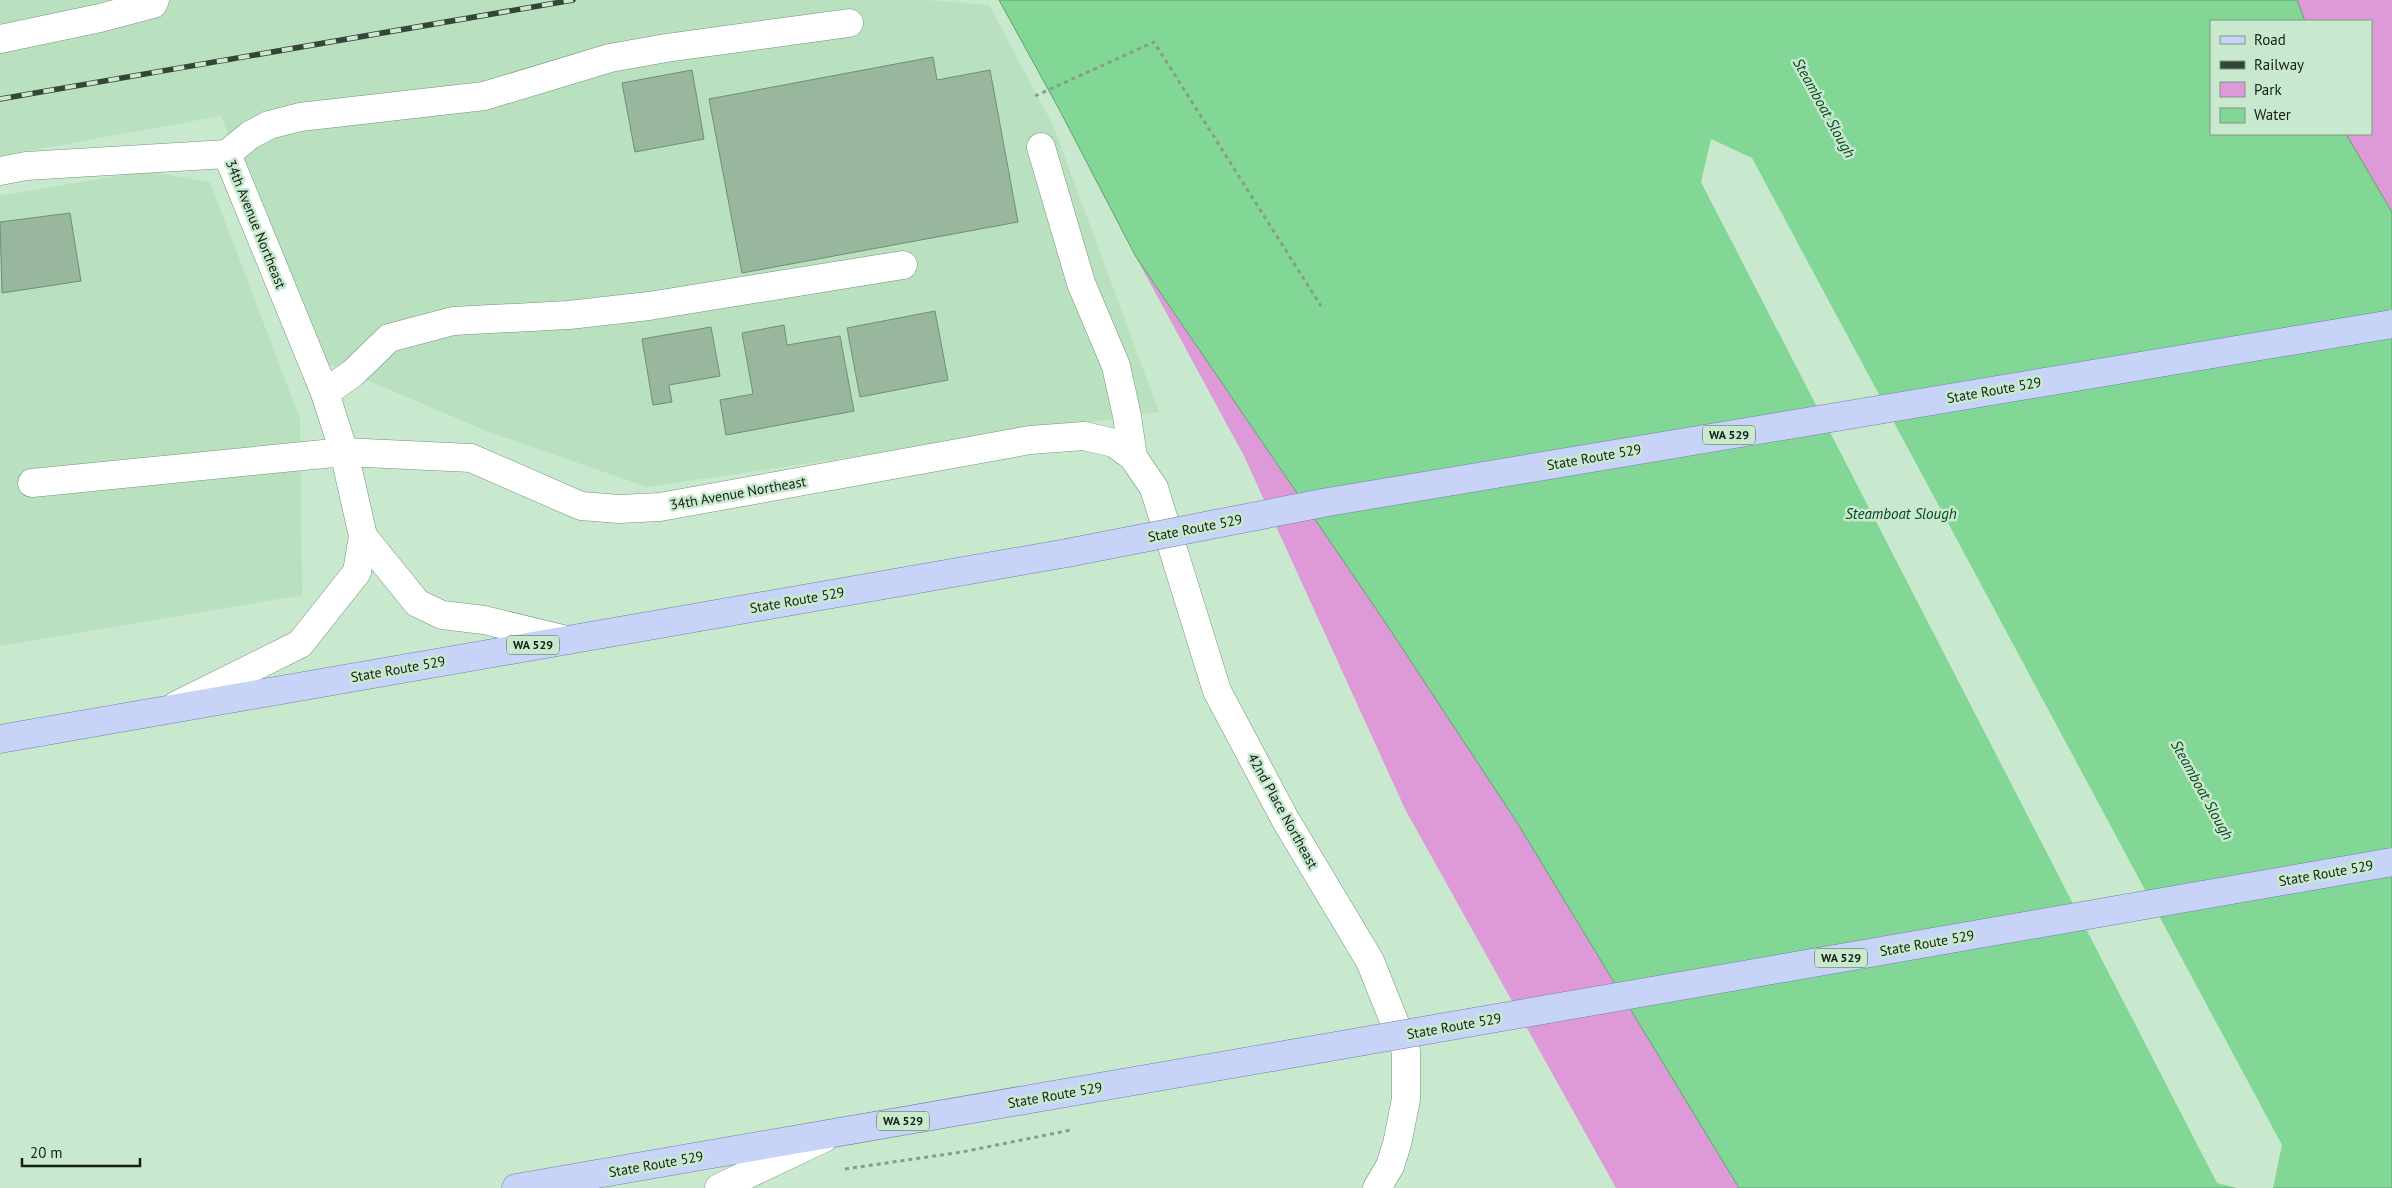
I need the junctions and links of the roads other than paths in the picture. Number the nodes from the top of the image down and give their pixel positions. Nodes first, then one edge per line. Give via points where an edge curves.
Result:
1 (155, 0) edge
2 (849, 23) dead end
3 (0, 39) edge
4 (1041, 147) dead end
5 (227, 154) junction
6 (0, 171) edge
7 (903, 266) dead end
8 (2392, 324) edge
9 (325, 393) junction
10 (344, 452) junction
11 (1133, 457) junction
12 (32, 483) dead end
13 (363, 536) junction
14 (567, 640) junction
15 (172, 708) junction
16 (0, 739) edge
17 (2392, 862) edge
18 (835, 1133) junction
19 (1383, 1177) edge
20 (516, 1188) edge
21 (719, 1188) edge

1 - 3 street via 152,4 100,18
2 - 5 street via 610,58 484,96 300,117 269,125 250,135
4 - 11 street via 1081,283 1116,366
5 - 6 street, 34th Avenue Northeast via 26,166
5 - 9 street, 34th Avenue Northeast
7 - 9 street via 569,316 453,321 389,338 353,373
8 - 14 main road, State Route 529 / WA 529, bridge via 1328,502 1067,553
9 - 10 street, 34th Avenue Northeast
10 - 11 street, 34th Avenue Northeast via 471,458 581,506 619,509 669,505 1030,440 1084,436 1114,443
10 - 12 street
10 - 13 street, 34th Avenue Northeast
11 - 19 street, 42nd Place Northeast via 1154,488 1217,690 1285,819 1370,961 1403,1042 1406,1051 1406,1098
13 - 14 street, 34th Avenue Northeast via 417,603 442,615 484,620
13 - 15 street, 34th Avenue Northeast via 357,572 300,644
14 - 15 main road, State Route 529 / WA 529
15 - 16 main road, State Route 529 / WA 529
17 - 18 main road, State Route 529 / WA 529, bridge
18 - 20 main road, State Route 529 / WA 529
18 - 21 street

